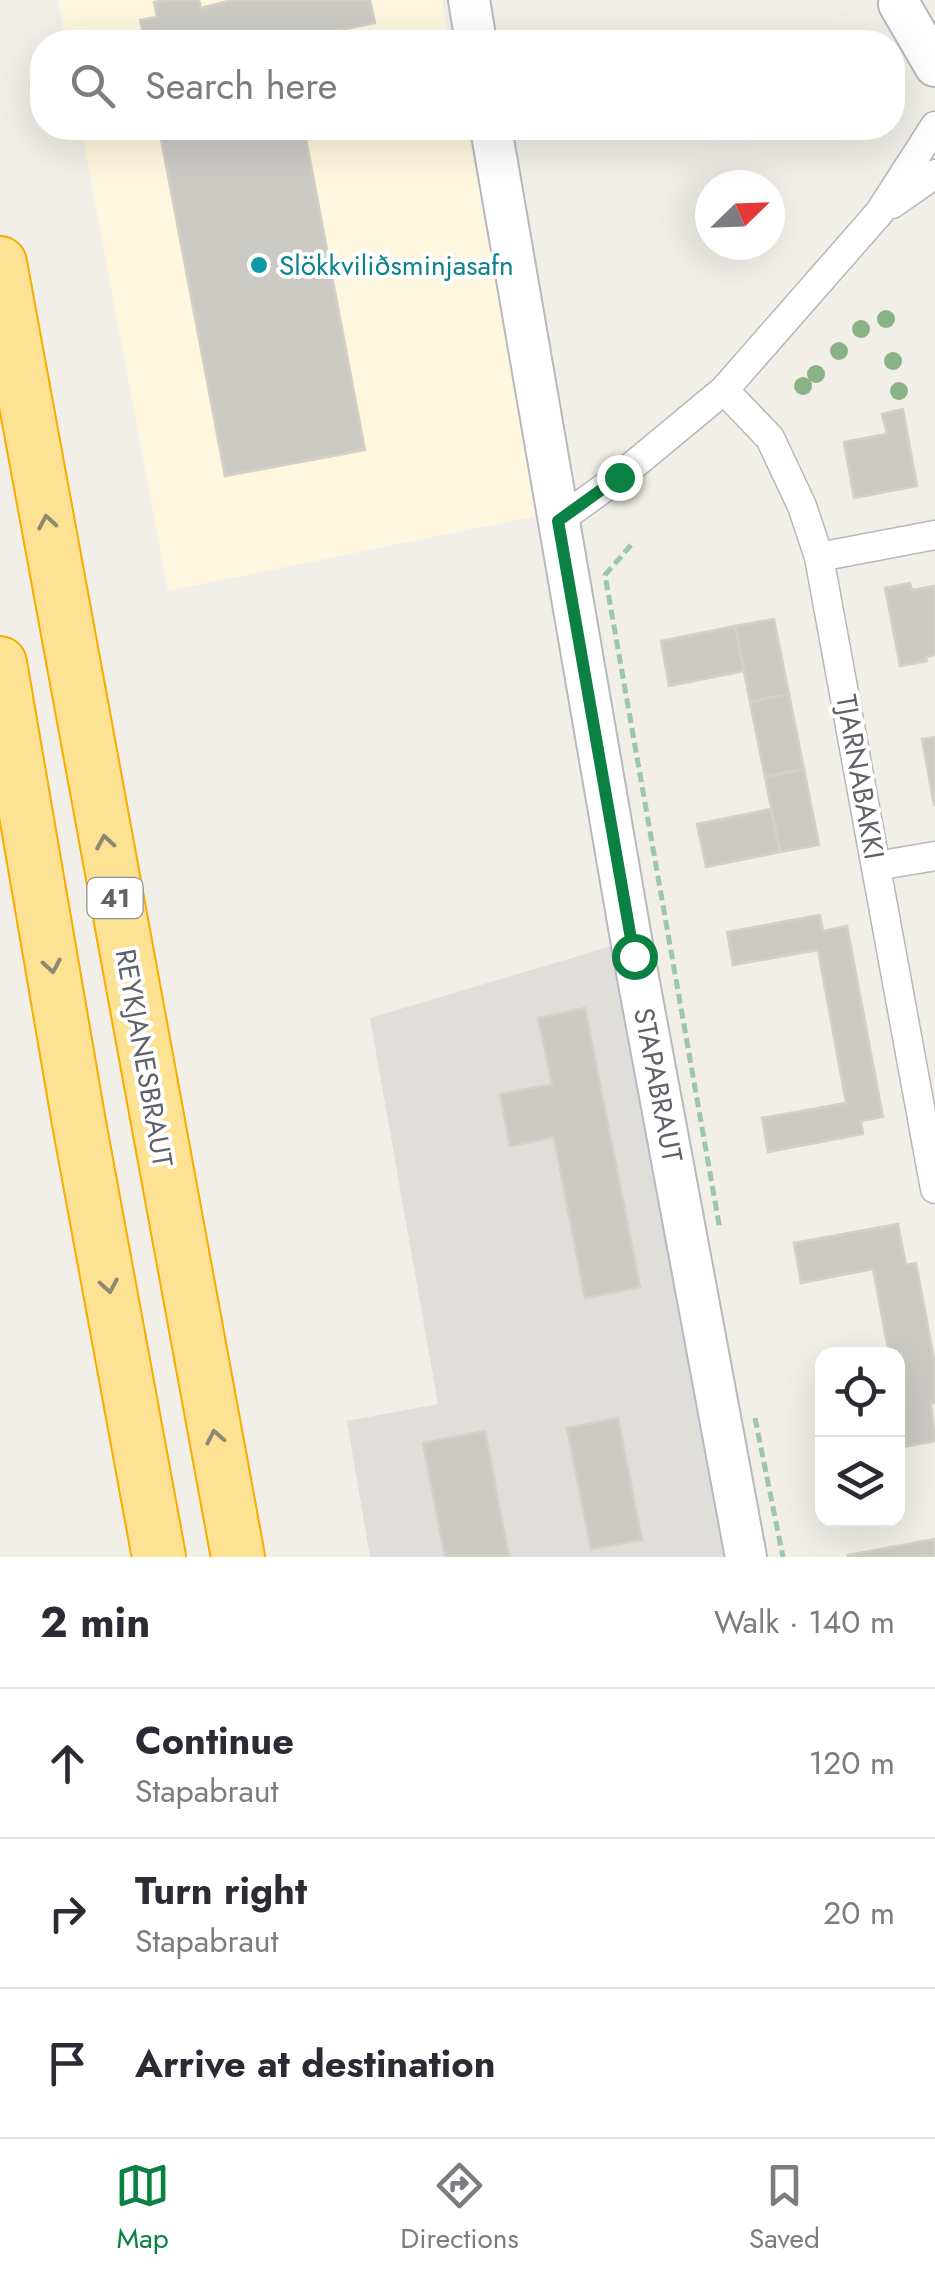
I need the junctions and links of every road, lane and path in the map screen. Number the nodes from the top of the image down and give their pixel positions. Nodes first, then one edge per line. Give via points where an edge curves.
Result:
1 (469, 0) edge
2 (898, 2) edge
3 (474, 30) edge
4 (935, 32) edge
5 (935, 66) edge
6 (935, 126) edge
7 (493, 140) edge
8 (935, 174) edge
9 (879, 213) junction
10 (0, 262) edge
11 (724, 390) junction
12 (558, 521) junction
13 (935, 535) edge
14 (631, 544) dead end
15 (820, 557) junction
16 (0, 663) edge
17 (935, 856) edge
18 (876, 866) junction
19 (934, 1184) edge
20 (722, 1240) dead end
21 (754, 1410) dead end
22 (156, 1544) edge
23 (237, 1549) edge
24 (746, 1557) edge
25 (783, 1557) edge

1 - 3 street
2 - 4 street
2 - 5 street
6 - 9 street
7 - 12 street, STAPABRAUT
8 - 9 street
9 - 11 street
23 -> 10 highway, REYKJANESBRAUT / 41
11 - 12 street
11 - 15 street, TJARNABAKKI via 770,438
12 - 24 street, STAPABRAUT
13 - 15 street
14 - 20 path via 606,576
15 - 18 street, TJARNABAKKI
16 -> 22 highway
17 - 18 street
18 - 19 street, TJARNABAKKI
21 - 25 path

